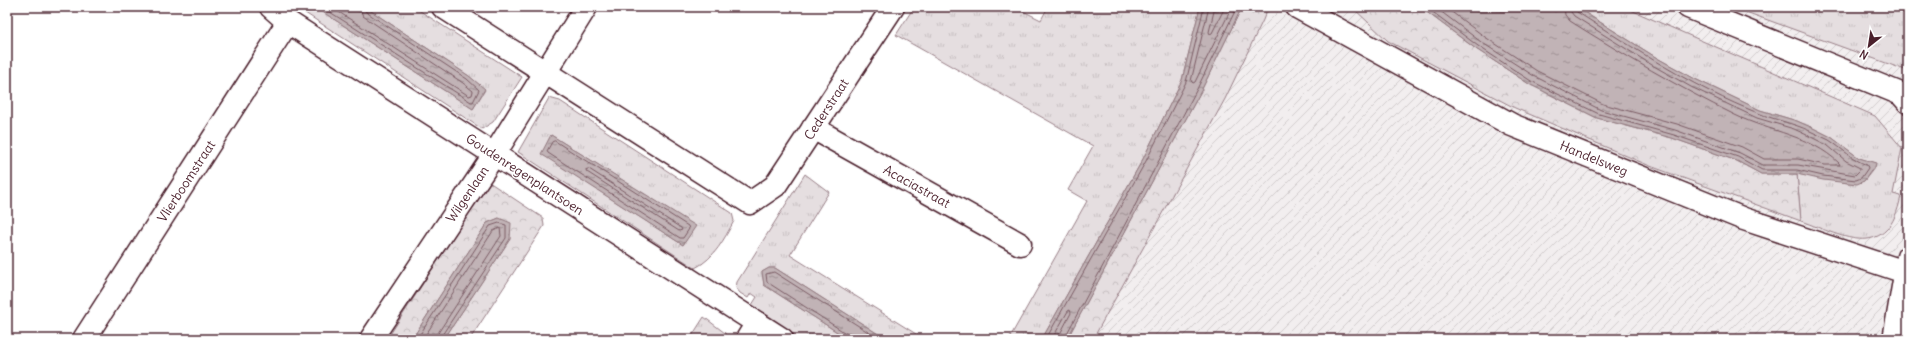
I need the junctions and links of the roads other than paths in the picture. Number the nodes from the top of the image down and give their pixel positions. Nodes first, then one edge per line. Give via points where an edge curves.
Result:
1 (271, 7) edge
2 (443, 7) edge
3 (586, 7) edge
4 (893, 7) edge
5 (1297, 7) edge
6 (1688, 7) edge
7 (288, 22) junction
8 (545, 71) junction
9 (1908, 102) edge
10 (813, 128) junction
11 (494, 155) junction
12 (1020, 244) dead end
13 (1907, 268) edge
14 (752, 331) edge
15 (84, 339) edge
16 (371, 339) edge
17 (782, 339) edge
18 (1894, 339) edge

1 - 7 street, Goudenregenplantsoen
2 - 8 street
3 - 8 street, Wilgenlaan
4 - 10 street, Cederstraat
5 - 13 street, Handelsweg via 1512,125 1744,219
6 - 9 street via 1901,94
7 - 11 street, Goudenregenplantsoen
7 - 15 street, Vlierboomstraat
8 - 10 street, Cederstraat via 750,203 776,186
8 - 11 street, Wilgenlaan
10 - 12 street, Acaciastraat
11 - 14 street, Goudenregenplantsoen
11 - 16 street, Wilgenlaan
13 - 18 street
14 - 17 street, Goudenregenplantsoen

